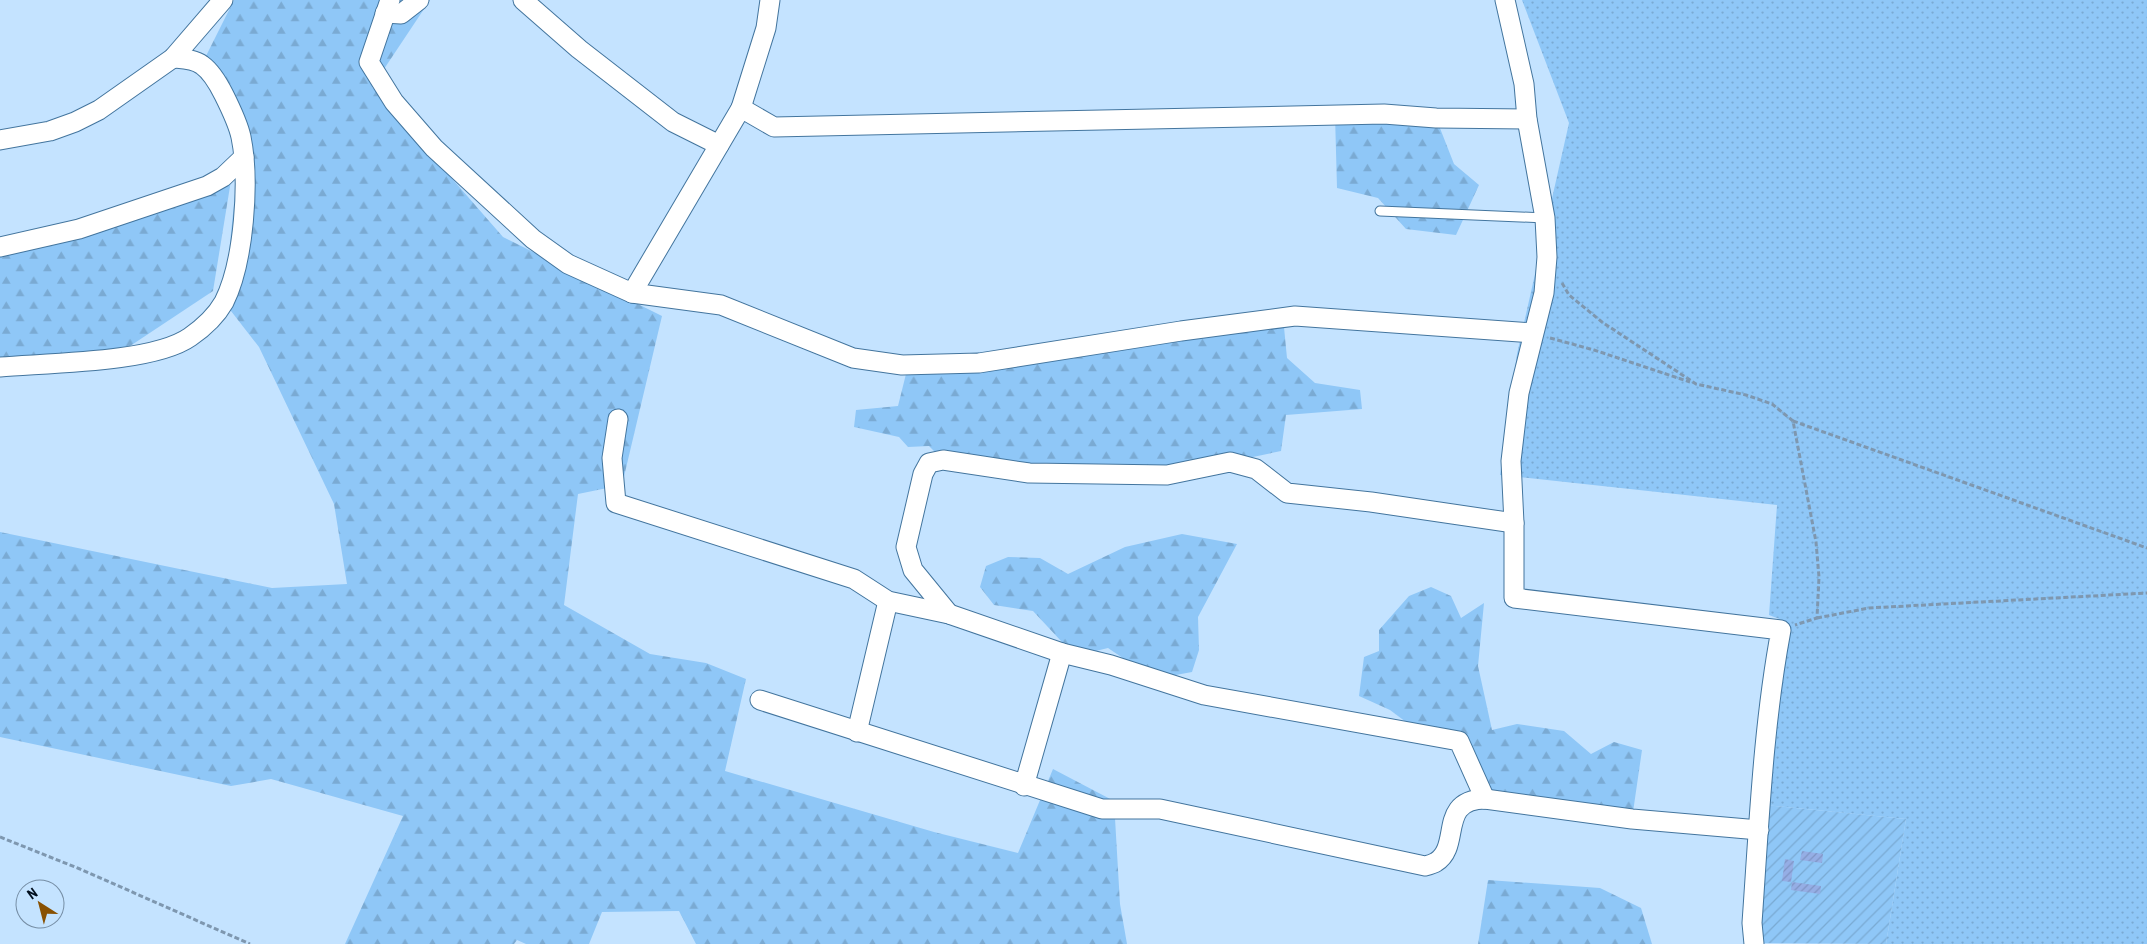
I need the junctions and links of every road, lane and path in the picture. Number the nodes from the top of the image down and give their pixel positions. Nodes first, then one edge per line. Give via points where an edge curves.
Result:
1 (222, 0) edge
2 (419, 0) edge
3 (523, 0) edge
4 (770, 0) edge
5 (1504, 0) edge
6 (387, 6) edge
7 (173, 58) junction
8 (741, 108) junction
9 (1527, 118) junction
10 (0, 140) edge
11 (719, 145) junction
12 (244, 157) junction
13 (1380, 211) dead end
14 (1545, 218) junction
15 (0, 247) edge
16 (1547, 257) junction
17 (632, 293) junction
18 (1533, 333) junction
19 (0, 367) edge
20 (1696, 384) junction
21 (618, 418) dead end
22 (1793, 422) junction
23 (1514, 523) junction
24 (2147, 548) edge
25 (2147, 593) edge
26 (888, 601) junction
27 (949, 614) junction
28 (1816, 618) junction
29 (1782, 630) junction
30 (1062, 653) junction
31 (760, 700) dead end
32 (857, 732) junction
33 (1024, 786) junction
34 (1485, 799) junction
35 (1759, 830) junction
36 (0, 837) edge
37 (250, 944) edge
38 (1754, 944) edge

1 - 7 street
2 - 6 street via 401,14
3 - 11 street via 579,49 673,122
4 - 8 street via 766,28
5 - 9 street via 1524,84
6 - 17 street via 369,62 394,102 434,148 533,239 568,264
7 - 10 street via 107,105 75,122 50,131
7 - 12 street via 194,60 210,72 234,116
8 - 9 street via 774,127 1384,114 1436,118
8 - 11 street
9 - 14 street
11 - 17 street
12 - 15 street via 223,176 199,189 79,229
12 - 19 street via 241,239 232,280 224,302 202,329 188,339 152,352
13 - 14 lane
14 - 16 street
16 - 18 street via 1544,293
16 - 20 path via 1569,295 1602,322
17 - 18 street via 721,305 853,358 902,365 979,363 1295,316
18 - 20 path
18 - 23 street via 1518,393 1511,461
20 - 22 path via 1772,404
21 - 26 street via 612,458 616,503 854,579
22 - 24 path
22 - 28 path via 1816,542 1819,577
23 - 27 street via 1287,493 1256,469 1230,462 1168,475 1029,473 943,460 929,463 922,474 906,547 913,570
23 - 29 street via 1514,598
25 - 28 path via 1869,608
26 - 27 street
26 - 32 street
27 - 30 street
28 - 29 path
29 - 35 street via 1773,675
30 - 33 street
30 - 34 street via 1204,695 1459,741
31 - 32 street
32 - 33 street
33 - 34 street via 1102,809 1160,809 1425,866 1438,861 1446,850 1461,806 1470,799
34 - 35 street via 1632,819
35 - 38 street via 1752,923
36 - 37 path

